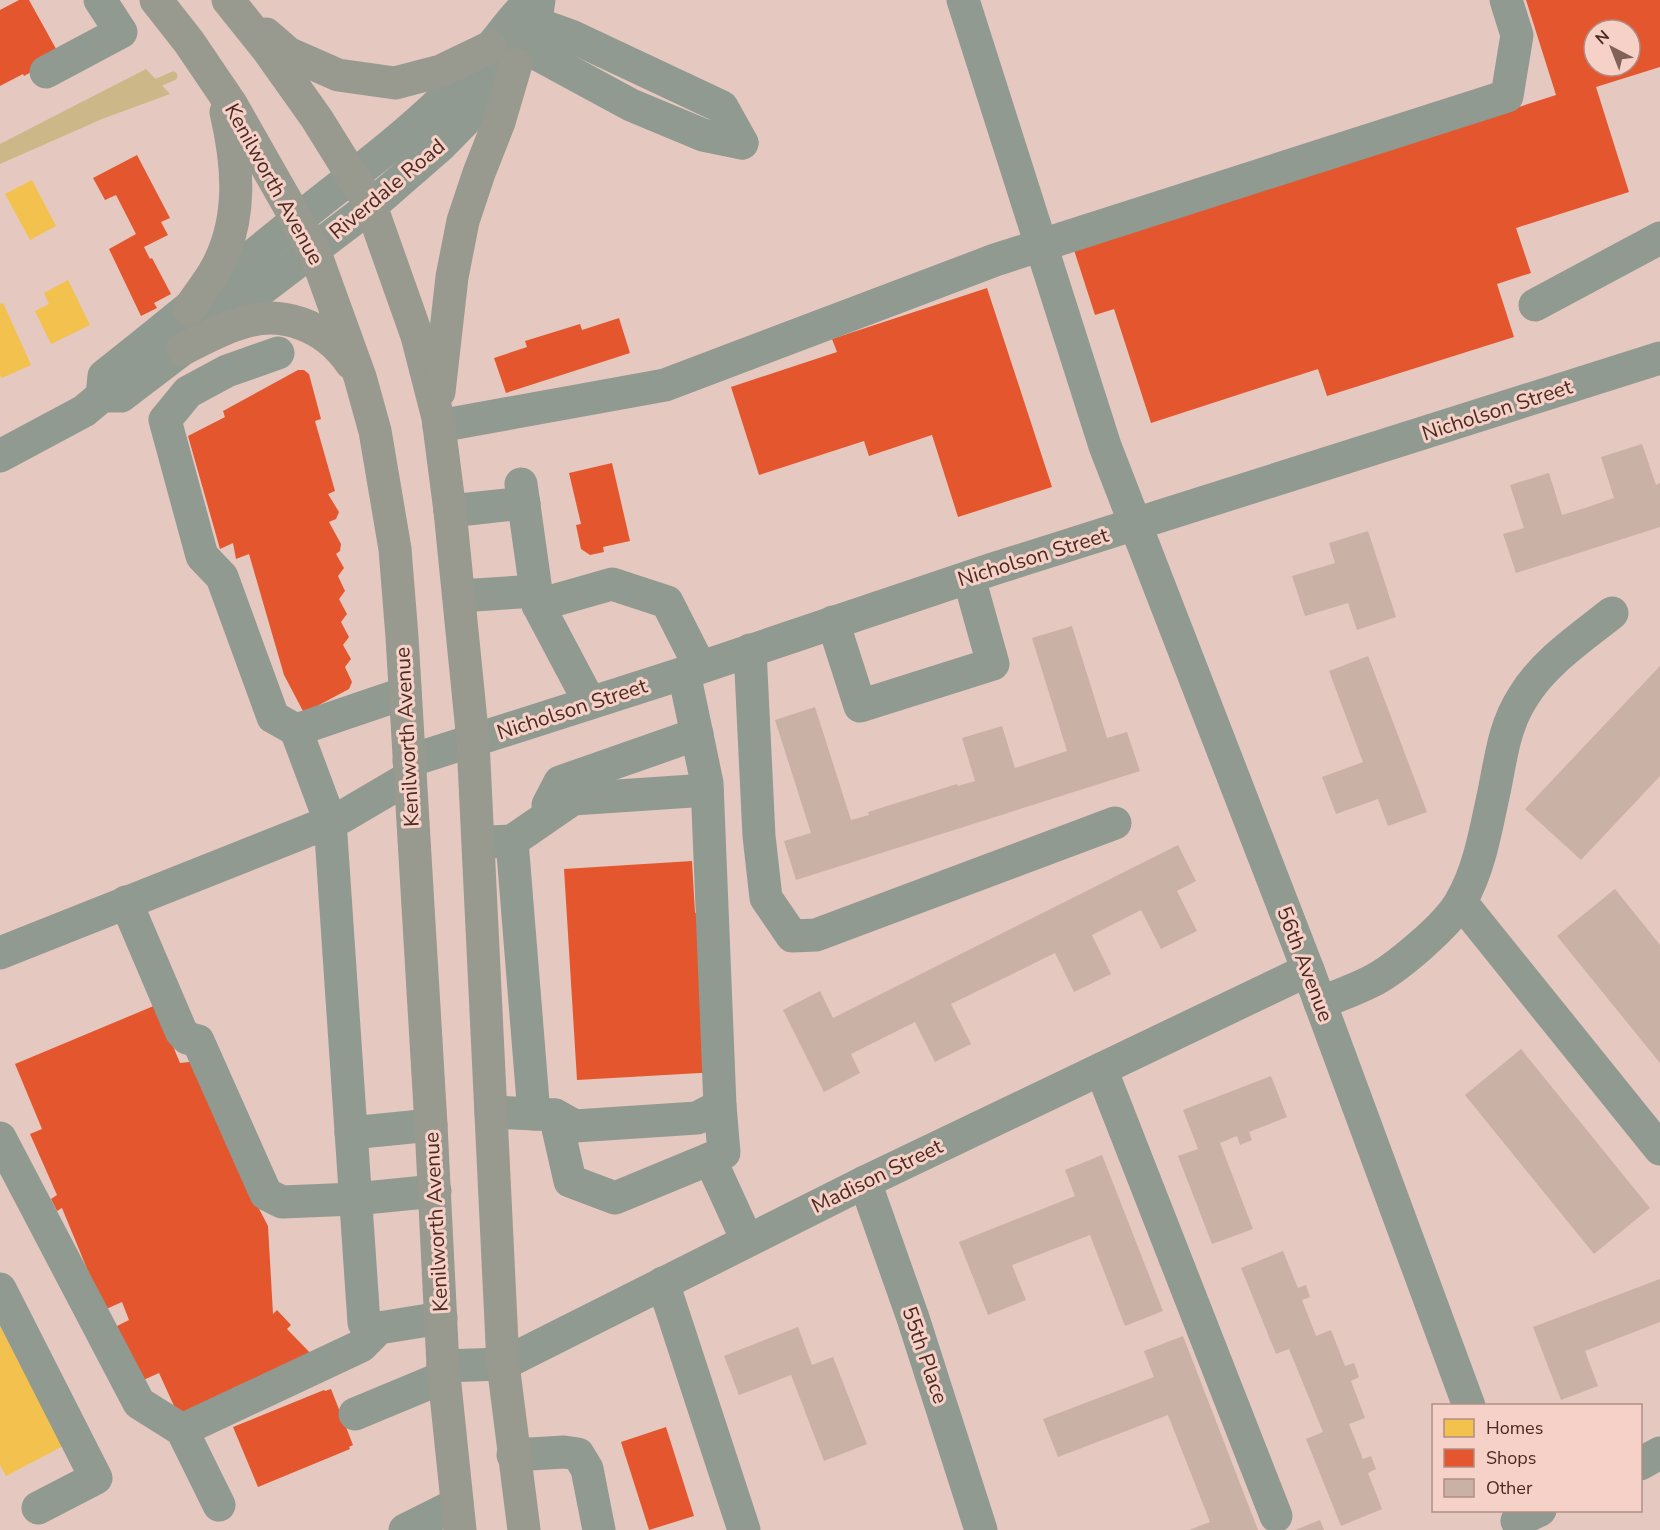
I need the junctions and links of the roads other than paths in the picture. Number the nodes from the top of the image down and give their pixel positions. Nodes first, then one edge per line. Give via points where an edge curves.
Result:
1 (100, 0) edge
2 (156, 0) edge
3 (963, 0) edge
4 (1506, 0) edge
5 (231, 3) edge
6 (523, 30) edge
7 (46, 72) dead end
8 (213, 76) junction
9 (353, 177) junction
10 (371, 206) junction
11 (297, 220) junction
12 (1660, 238) edge
13 (1041, 246) junction
14 (314, 250) junction
15 (1535, 305) dead end
16 (189, 309) junction
17 (278, 353) dead end
18 (174, 356) junction
19 (1660, 358) edge
20 (360, 378) junction
21 (188, 392) junction
22 (102, 396) junction
23 (438, 422) junction
24 (0, 456) edge
25 (450, 511) junction
26 (1135, 526) junction
27 (969, 578) junction
28 (459, 596) junction
29 (537, 598) junction
30 (1612, 613) dead end
31 (832, 622) junction
32 (750, 650) junction
33 (692, 670) junction
34 (405, 693) junction
35 (590, 703) junction
36 (296, 730) junction
37 (696, 734) junction
38 (473, 741) junction
39 (409, 769) junction
40 (707, 790) junction
41 (330, 821) junction
42 (539, 823) junction
43 (1115, 824) dead end
44 (512, 841) junction
45 (478, 843) junction
46 (126, 902) junction
47 (1461, 902) junction
48 (0, 953) edge
49 (1308, 970) junction
50 (1320, 1003) junction
51 (1101, 1069) junction
52 (720, 1106) junction
53 (491, 1112) junction
54 (544, 1114) junction
55 (431, 1125) junction
56 (351, 1133) junction
57 (0, 1138) edge
58 (1660, 1149) edge
59 (710, 1159) junction
60 (865, 1182) junction
61 (435, 1191) junction
62 (355, 1199) junction
63 (747, 1240) junction
64 (663, 1283) junction
65 (0, 1288) edge
66 (441, 1318) junction
67 (378, 1328) junction
68 (503, 1364) junction
69 (444, 1371) junction
70 (1468, 1404) edge
71 (355, 1414) dead end
72 (182, 1430) junction
73 (1660, 1454) edge
74 (513, 1455) junction
75 (1642, 1463) edge
76 (219, 1505) dead end
77 (38, 1508) dead end
78 (1276, 1516) dead end
79 (459, 1517) edge
80 (405, 1530) edge
81 (524, 1530) edge
82 (599, 1530) edge
83 (744, 1530) edge
84 (981, 1530) edge

1 - 7 street via 121,32
2 - 8 main road, Kenilworth Avenue
3 - 13 street, 56th Avenue
4 - 13 street via 1516,35 1507,96
5 - 6 main road via 288,53 338,75 395,83 441,71
5 - 9 main road via 317,119
6 - 6 street via 632,105 703,135 742,143 722,107 571,36
6 - 9 street, Riverdale Road
6 - 10 street, Riverdale Road via 494,91 441,145
6 - 23 main road via 499,122 463,221 452,277
8 - 11 main road, Kenilworth Avenue
8 - 16 main road via 230,131 237,197 231,233 217,267
9 - 10 main road
9 - 11 street, Riverdale Road
10 - 14 street, Riverdale Road
10 - 23 main road via 417,336
11 - 14 main road, Kenilworth Avenue
11 - 16 street, Riverdale Road
12 - 15 street
13 - 23 street via 665,385
13 - 26 street, 56th Avenue
14 - 18 street, Riverdale Road
14 - 20 main road, Kenilworth Avenue
16 - 22 street, Riverdale Road via 104,375
17 - 21 street via 227,371
18 - 20 main road via 239,323 279,318 314,328 331,339
18 - 21 street
18 - 22 street, Riverdale Road via 121,396
19 - 26 street, Nicholson Street
20 - 34 main road, Kenilworth Avenue via 375,431 395,549
21 - 36 street via 165,420 202,555 222,577 273,717
22 - 24 street, Riverdale Road via 84,411
23 - 25 main road
25 - 28 main road
25 - 29 street via 522,494
26 - 27 street, Nicholson Street
26 - 49 street, 56th Avenue
27 - 31 street, Nicholson Street
27 - 31 street via 993,664 860,706
28 - 29 street
28 - 38 main road
29 - 33 street via 612,584 667,602
29 - 35 street
30 - 47 street via 1559,656 1524,694 1512,715 1474,872
31 - 32 street, Nicholson Street
32 - 33 street, Nicholson Street
32 - 43 street via 766,898 792,936 816,935
33 - 35 street, Nicholson Street
33 - 37 street
34 - 36 street
34 - 39 main road, Kenilworth Avenue
35 - 38 street, Nicholson Street
36 - 41 street
37 - 40 street
37 - 42 street via 560,782
38 - 39 street, Nicholson Street
38 - 45 main road
39 - 41 street, Nicholson Street via 342,817
39 - 55 main road, Kenilworth Avenue
40 - 42 street via 573,799
40 - 52 street
41 - 46 street, Nicholson Street
41 - 56 street
42 - 44 street
44 - 45 street
44 - 54 street
45 - 53 main road
46 - 48 street, Nicholson Street
46 - 62 street via 181,1031 198,1041 266,1194 282,1202
47 - 50 street via 1435,932 1381,976
47 - 58 street
49 - 50 street, 56th Avenue
49 - 51 street, Madison Street
50 - 70 street, 56th Avenue
51 - 60 street, Madison Street
51 - 78 street
52 - 54 street via 697,1118 575,1126
52 - 59 street via 724,1153
53 - 54 street
53 - 68 main road
54 - 59 street via 570,1181 615,1198
55 - 56 street
55 - 61 main road, Kenilworth Avenue
56 - 62 street
57 - 72 street via 139,1403
59 - 63 street
60 - 63 street, Madison Street
60 - 84 street, 55th Place
61 - 62 street
61 - 66 main road, Kenilworth Avenue
62 - 67 street via 364,1323
63 - 64 street, Madison Street
64 - 68 street, Madison Street
64 - 83 street
65 - 77 street via 96,1478
66 - 67 street
66 - 69 main road, Kenilworth Avenue
67 - 72 street via 362,1347
68 - 69 street, Madison Street
68 - 74 main road
69 - 71 street
69 - 79 main road, Kenilworth Avenue
72 - 76 street
73 - 75 street
74 - 81 main road
74 - 82 street via 578,1454 587,1469
79 - 80 street

